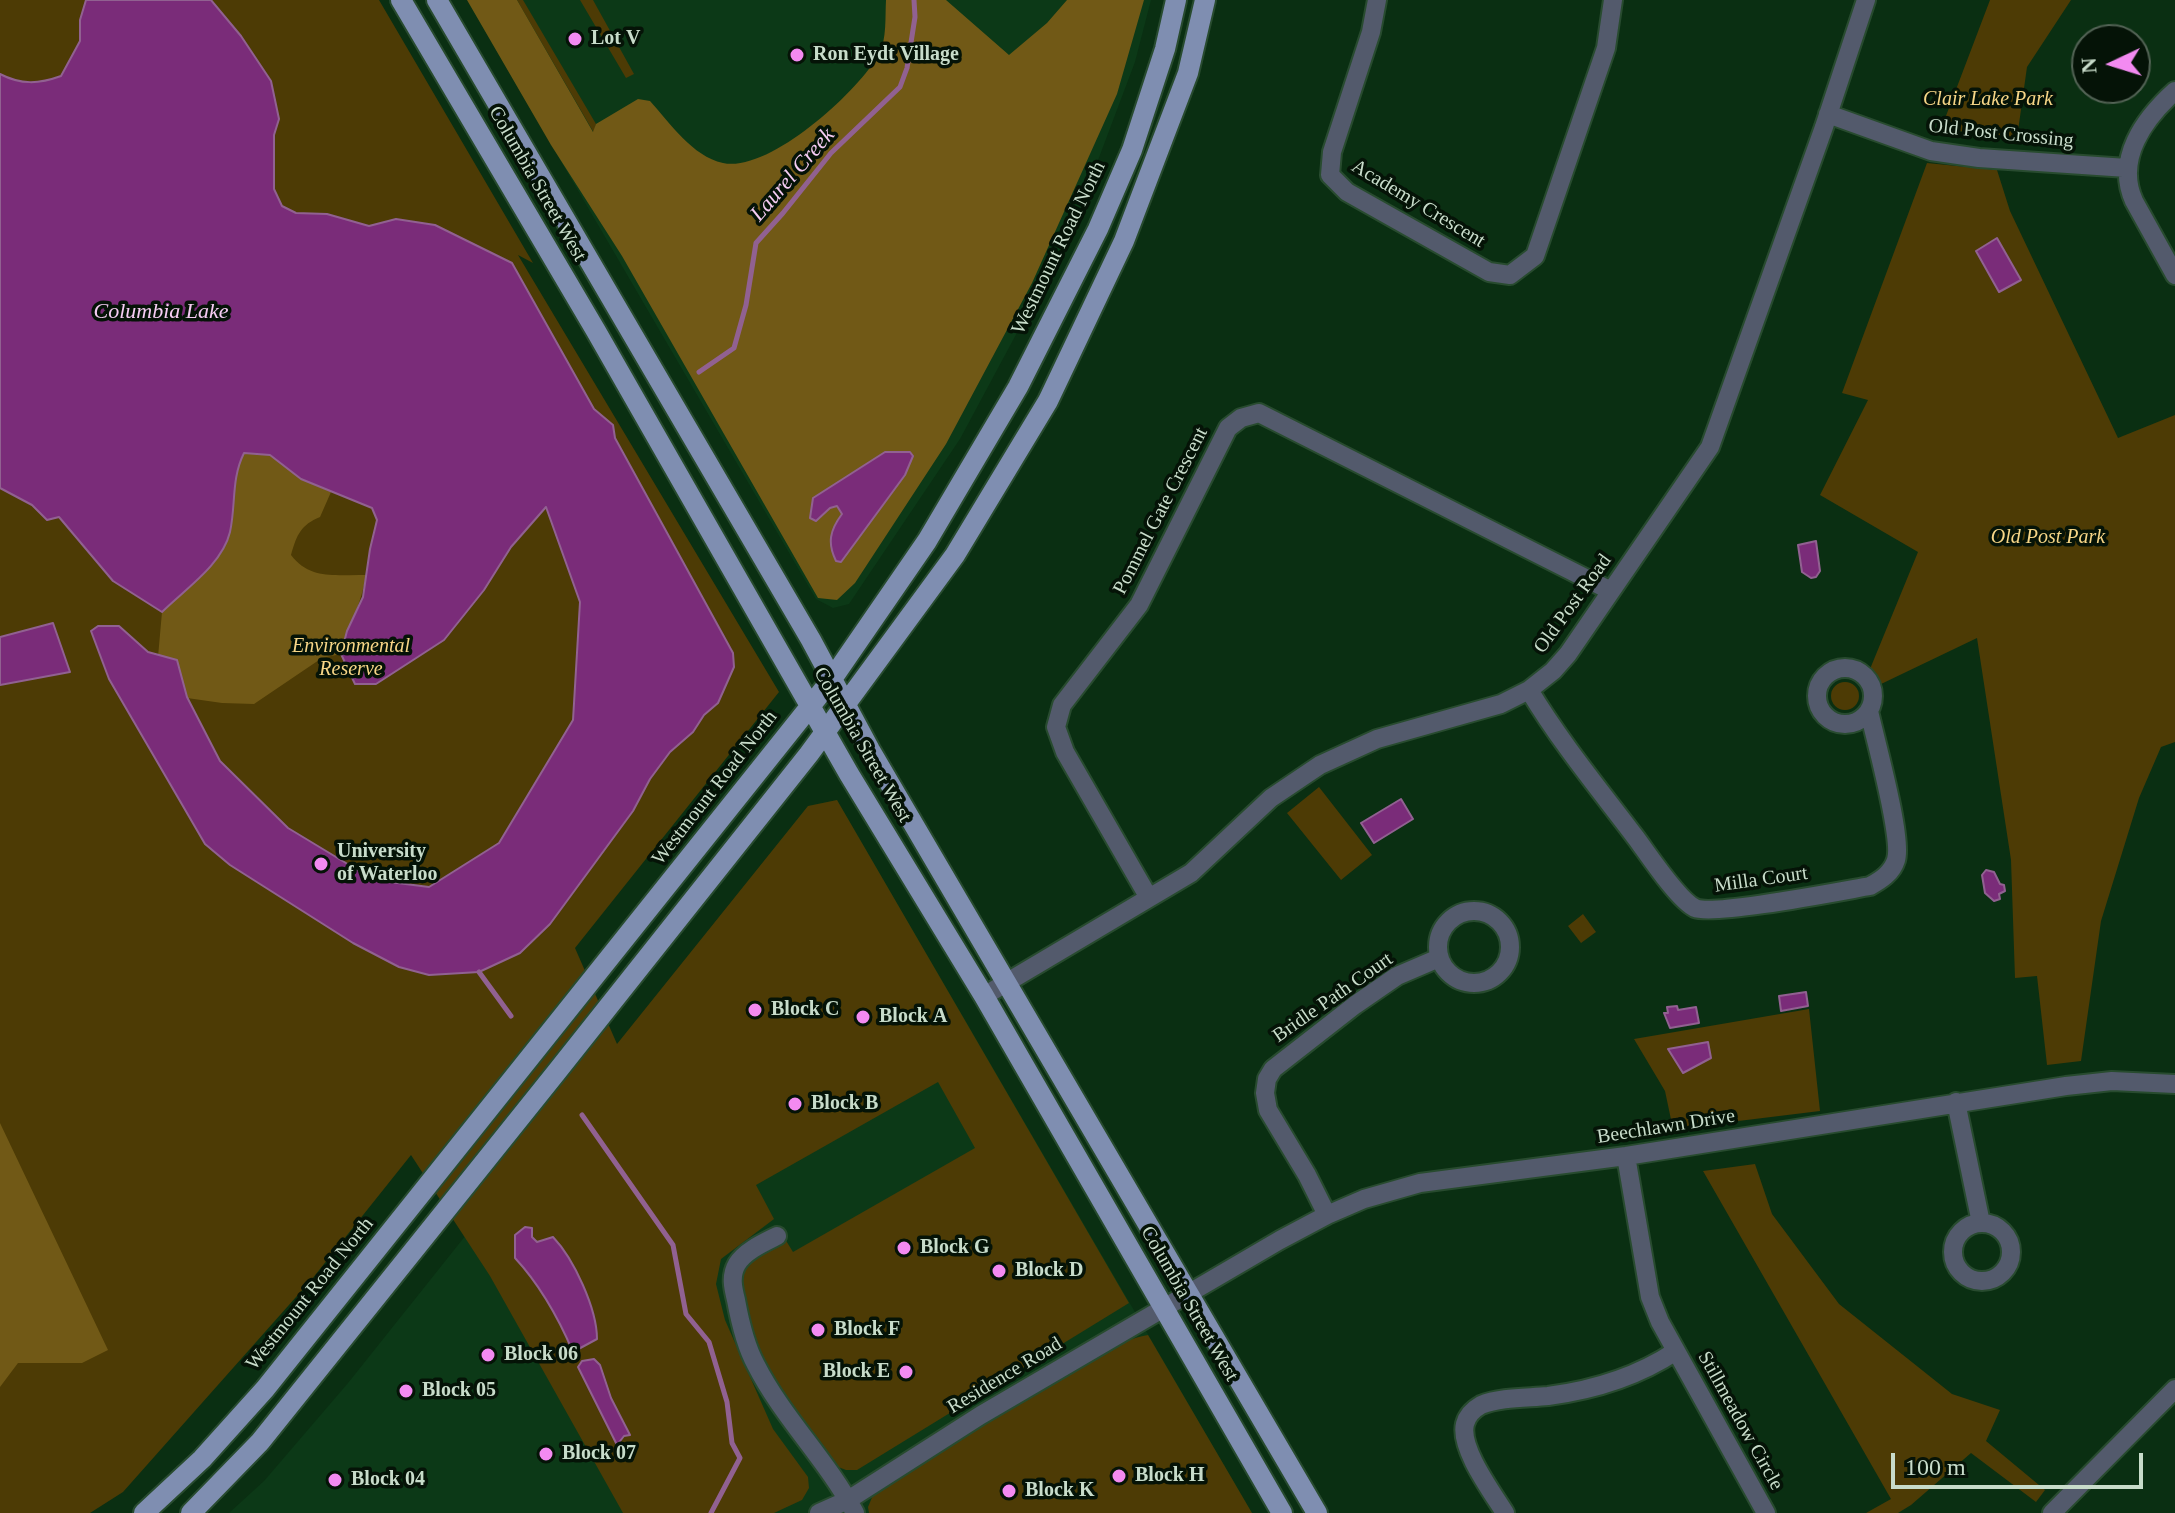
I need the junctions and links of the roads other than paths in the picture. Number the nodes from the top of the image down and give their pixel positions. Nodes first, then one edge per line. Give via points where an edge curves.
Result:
1 (401, 0) edge
2 (437, 0) edge
3 (1176, 0) edge
4 (1205, 0) edge
5 (1377, 0) edge
6 (1613, 0) edge
7 (1866, 0) edge
8 (2175, 91) edge
9 (1828, 114) junction
10 (2127, 168) junction
11 (2175, 275) edge
12 (1611, 591) junction
13 (832, 679) junction
14 (1529, 690) junction
15 (845, 705) junction
16 (810, 706) junction
17 (1869, 711) dead end
18 (826, 731) junction
19 (1149, 898) junction
20 (1439, 958) junction
21 (1007, 982) junction
22 (984, 996) junction
23 (2175, 1084) edge
24 (1956, 1102) junction
25 (1626, 1156) junction
26 (1327, 1215) junction
27 (1981, 1223) dead end
28 (777, 1236) dead end
29 (1188, 1296) junction
30 (1164, 1309) junction
31 (1676, 1351) junction
32 (2175, 1389) edge
33 (852, 1506) edge
34 (144, 1513) edge
35 (191, 1513) edge
36 (819, 1513) edge
37 (1282, 1513) edge
38 (1317, 1513) edge
39 (1505, 1513) edge
40 (1766, 1513) edge
41 (2052, 1513) edge

1 - 16 main road, Columbia Street West
2 - 13 main road, Columbia Street West
3 - 13 main road, Westmount Road North via 1132,150 1025,374 927,541
4 - 15 main road via 1188,73 1124,241 1048,401 955,555
5 - 6 street, Academy Crescent via 1332,152 1330,175 1347,192 1489,272 1510,275 1535,256 1606,48
7 - 9 street, Old Post Road
8 - 10 street via 2145,121
9 - 10 street, Old Post Crossing via 1931,151
9 - 12 street, Old Post Road via 1710,447
10 - 11 street via 2129,190
12 - 14 street, Old Post Road via 1568,654
12 - 19 street, Pommel Gate Crescent via 1259,413 1241,418 1228,428 1139,605 1062,705 1056,727 1065,752
13 - 15 main road, Columbia Street West
13 - 16 main road, Westmount Road North
14 - 17 street, Milla Court via 1563,745 1661,872 1687,903 1704,910 1860,888 1884,878 1897,859 1897,833
14 - 19 street, Old Post Road via 1501,704 1377,739 1320,765 1271,798 1191,873
15 - 18 main road
15 - 21 main road, Columbia Street West
16 - 18 main road, Columbia Street West
16 - 34 main road, Westmount Road North via 265,1389
18 - 22 main road, Columbia Street West
18 - 35 main road via 260,1442
19 - 21 street, Old Post Road
20 - 20 street via 1456,979 1470,984 1491,980 1509,958 1505,926 1485,912 1460,914 1439,936
20 - 26 street, Bridle Path Court via 1397,976 1355,1005 1267,1079 1268,1110
21 - 22 street, Old Post Road
21 - 29 main road, Columbia Street West
22 - 30 main road, Columbia Street West
23 - 24 street, Beechlawn Drive via 2112,1081
24 - 25 street, Beechlawn Drive
24 - 27 street
25 - 26 street, Beechlawn Drive via 1420,1183
25 - 31 street, Stillmeadow Circle via 1650,1297
26 - 29 street, Beechlawn Drive
28 - 33 street via 736,1265 732,1281 741,1326 763,1379
29 - 30 street, Residence Road
29 - 38 main road, Columbia Street West
30 - 33 street, Residence Road via 981,1415
30 - 37 main road, Columbia Street West
31 - 39 street, Stillmeadow Circle via 1620,1381 1495,1402 1469,1415 1465,1441
31 - 40 street, Stillmeadow Circle
32 - 41 street
33 - 36 street, Residence Road

